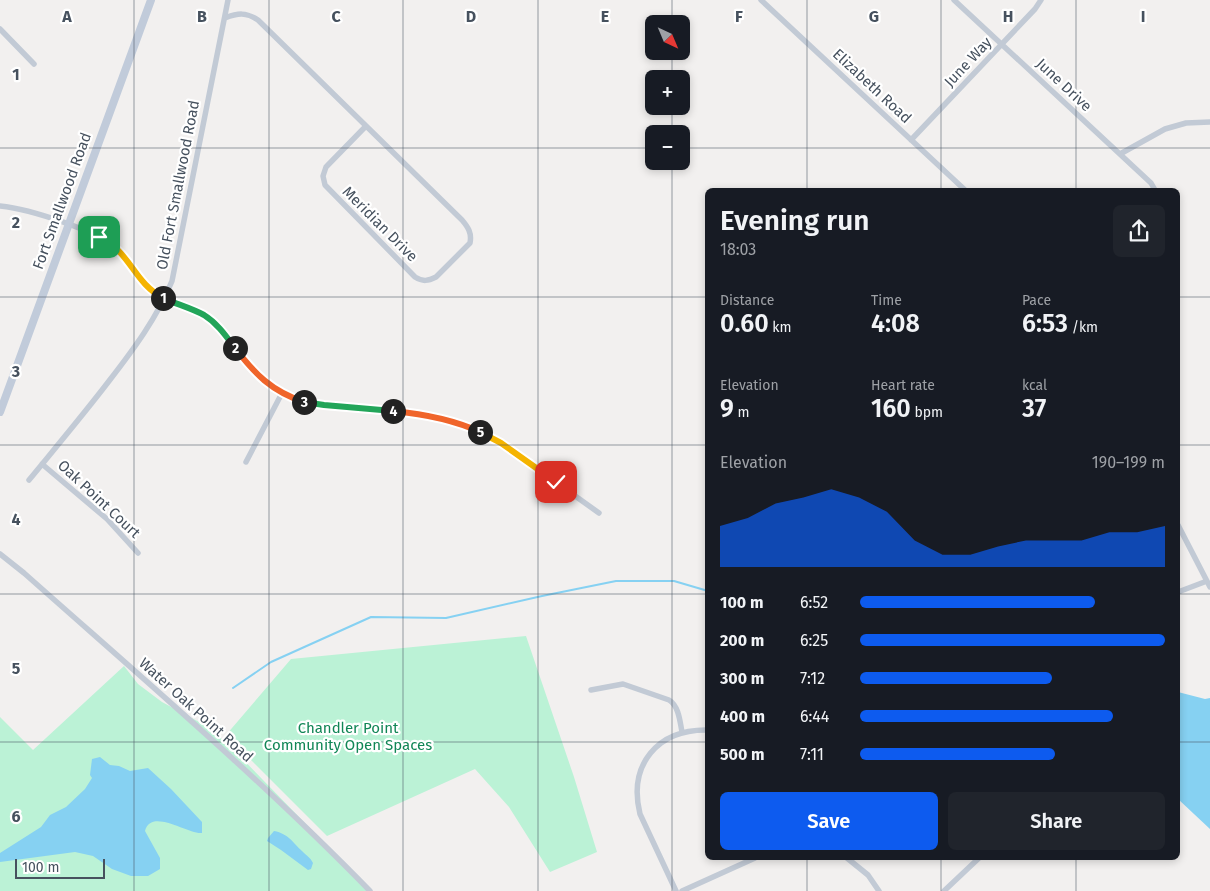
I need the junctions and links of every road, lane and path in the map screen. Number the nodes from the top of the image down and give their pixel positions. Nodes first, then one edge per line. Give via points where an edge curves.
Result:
1 (151, 0) edge
2 (228, 0) edge
3 (761, 0) edge
4 (954, 0) edge
5 (1041, 0) edge
6 (225, 18) junction
7 (0, 28) edge
8 (1002, 44) junction
9 (34, 64) dead end
10 (1210, 122) edge
11 (366, 126) junction
12 (911, 140) junction
13 (1120, 154) junction
14 (963, 188) edge
15 (1154, 188) edge
16 (0, 206) edge
17 (68, 225) junction
18 (164, 299) junction
19 (282, 393) junction
20 (0, 412) edge
21 (246, 462) dead end
22 (42, 464) junction
23 (29, 480) dead end
24 (598, 513) dead end
25 (1180, 529) edge
26 (138, 553) dead end
27 (0, 554) edge
28 (1208, 584) edge
29 (1180, 591) edge
30 (591, 690) dead end
31 (705, 730) edge
32 (682, 732) junction
33 (750, 860) edge
34 (853, 860) edge
35 (977, 860) edge
36 (370, 891) edge
37 (676, 891) edge
38 (682, 891) edge
39 (879, 891) edge
40 (944, 891) edge

1 - 17 main road, Fort Smallwood Road
2 - 6 street, Old Fort Smallwood Road
3 - 12 street, Elizabeth Road
4 - 8 street, June Drive
5 - 8 street, June Way
6 - 11 street, Meridian Drive via 242,13 258,20
6 - 18 street, Old Fort Smallwood Road via 174,272
7 - 9 street
8 - 12 street, June Way
8 - 13 street, June Drive
10 - 13 street via 1186,123 1165,129
11 - 11 street, Meridian Drive via 470,230 466,247 430,281 415,277 324,185 322,176 326,167
12 - 14 street, Elizabeth Road
13 - 15 street, June Drive
16 - 17 street
17 - 18 street via 114,245 145,285
17 - 20 main road, Fort Smallwood Road
18 - 19 street via 210,319 253,371
18 - 22 street, Old Fort Smallwood Road via 129,354
19 - 21 street
19 - 24 street via 314,404 421,414 460,423 501,443
22 - 23 street, Old Fort Smallwood Road
22 - 26 street, Oak Point Court via 107,519
25 - 28 street
27 - 36 street, Water Oak Point Road via 228,756 334,853
28 - 29 street
30 - 32 street via 623,684 673,701
31 - 32 street
32 - 37 street via 658,745 647,758 639,774 636,793 643,821
33 - 38 street
34 - 39 street
35 - 40 street

